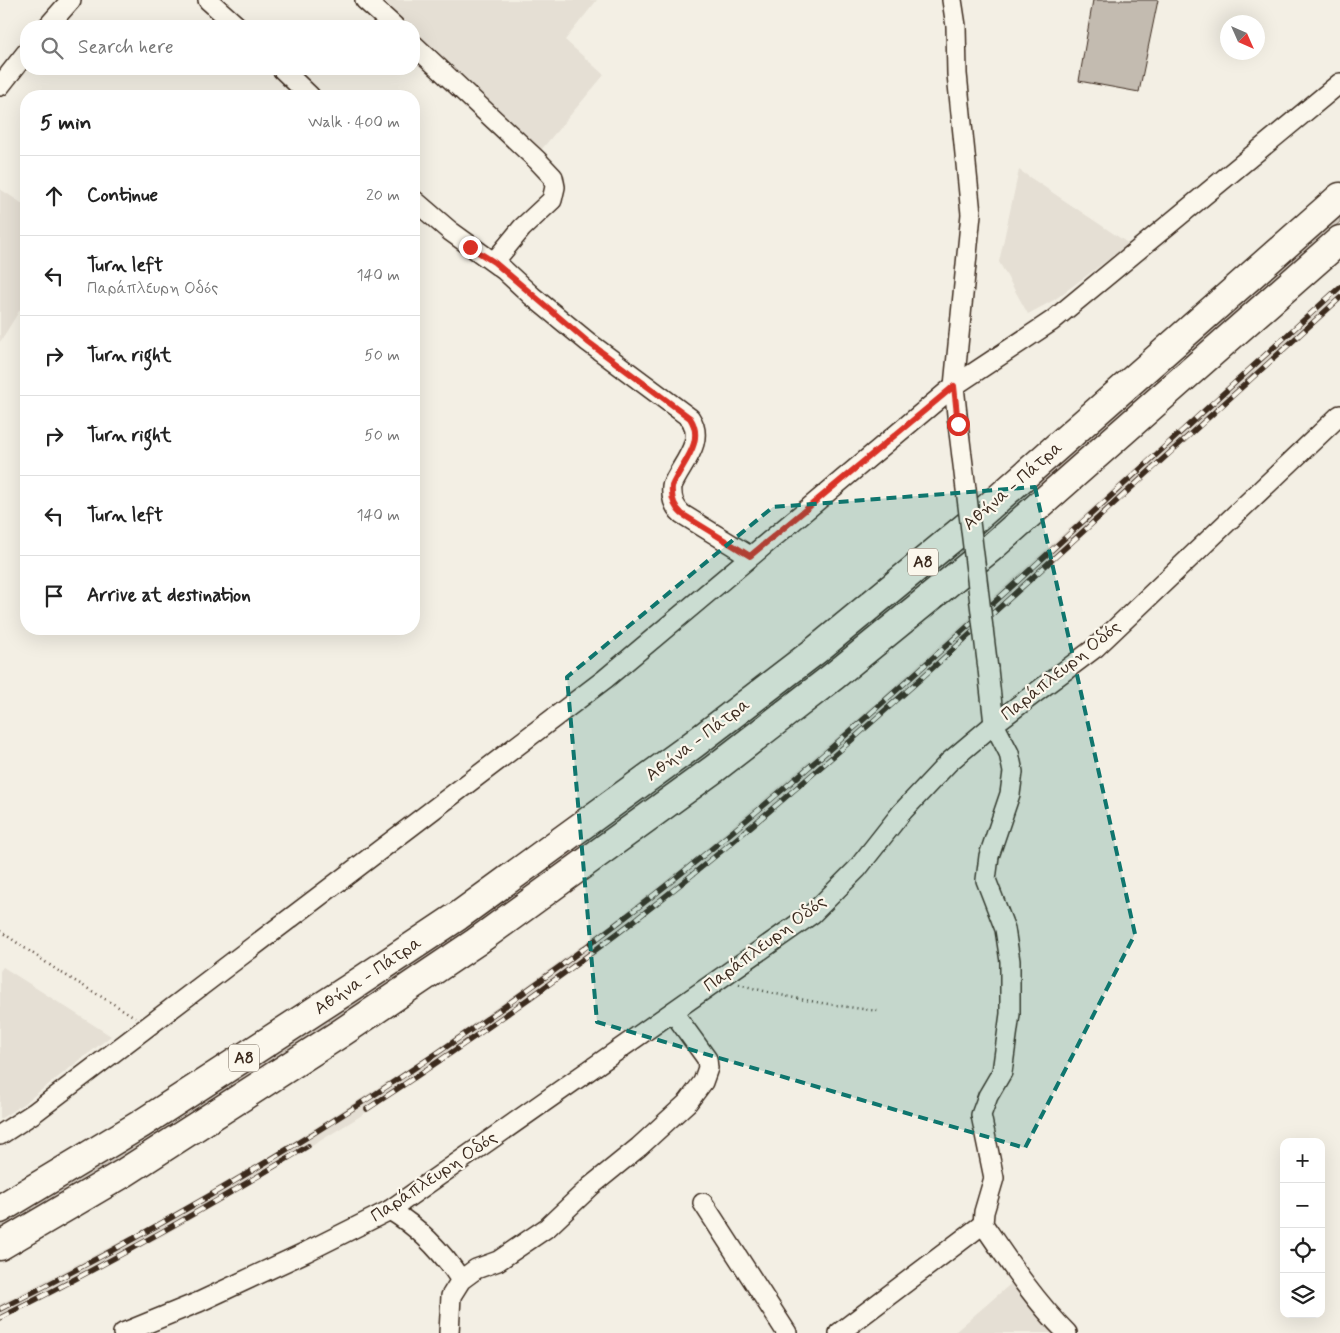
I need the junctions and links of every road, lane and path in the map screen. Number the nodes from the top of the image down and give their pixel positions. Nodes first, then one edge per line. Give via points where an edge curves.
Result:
1 (71, 0) edge
2 (208, 0) edge
3 (366, 0) edge
4 (952, 0) edge
5 (53, 20) edge
6 (230, 20) edge
7 (388, 20) edge
8 (420, 51) edge
9 (20, 61) edge
10 (288, 75) edge
11 (1340, 83) edge
12 (0, 86) edge
13 (304, 90) edge
14 (1340, 197) edge
15 (420, 205) edge
16 (1340, 240) edge
17 (494, 262) junction
18 (954, 386) junction
19 (1340, 415) edge
20 (750, 556) junction
21 (994, 724) junction
22 (0, 931) edge
23 (476, 942) junction
24 (721, 978) junction
25 (422, 1001) dead end
26 (673, 1012) junction
27 (878, 1012) dead end
28 (149, 1025) junction
29 (259, 1106) dead end
30 (198, 1125) junction
31 (0, 1135) edge
32 (702, 1203) dead end
33 (0, 1210) edge
34 (390, 1210) junction
35 (983, 1224) junction
36 (0, 1246) edge
37 (461, 1280) junction
38 (123, 1333) edge
39 (450, 1333) edge
40 (787, 1333) edge
41 (839, 1333) edge
42 (1067, 1333) edge

1 - 5 street
2 - 6 street
3 - 7 street
4 - 18 street via 972,214
8 - 17 street via 553,177 552,200 522,228
9 - 12 street
10 - 13 street
11 - 18 street via 1052,321
14 - 33 highway, Αθήνα - Πάτρα / Α8 via 974,520 815,651 694,744 458,916 141,1124
15 - 17 street
16 - 23 highway, Αθήνα - Πάτρα / Α8 via 992,547 834,676 714,769
17 - 20 street via 588,342 690,418 696,436 672,486 675,505 682,514
18 - 20 street
18 - 21 street, bridge
19 - 21 street, Παράπλευρη Οδός via 1095,648
20 - 28 street via 604,679
21 - 24 street, Παράπλευρη Οδός via 949,762 902,812 857,869 812,914
21 - 35 street via 1009,753 1013,772 1010,794 989,856 986,880 1005,929 1010,961 1010,1014 1002,1072 981,1116 994,1178
22 - 28 path via 57,970
23 - 25 highway
23 - 30 highway, Αθήνα - Πάτρα / Α8
24 - 26 street, Παράπλευρη Οδός
24 - 27 path via 832,1006
26 - 34 street, Παράπλευρη Οδός
26 - 37 street via 707,1058 708,1068 703,1082 688,1102 548,1227 498,1261 476,1269
28 - 31 street
29 - 30 highway
30 - 36 highway, Αθήνα - Πάτρα / Α8 via 90,1194
32 - 40 street
34 - 37 street via 420,1232
34 - 38 street, Παράπλευρη Οδός via 199,1302
35 - 41 street
35 - 42 street via 1019,1277
37 - 39 street via 451,1296

